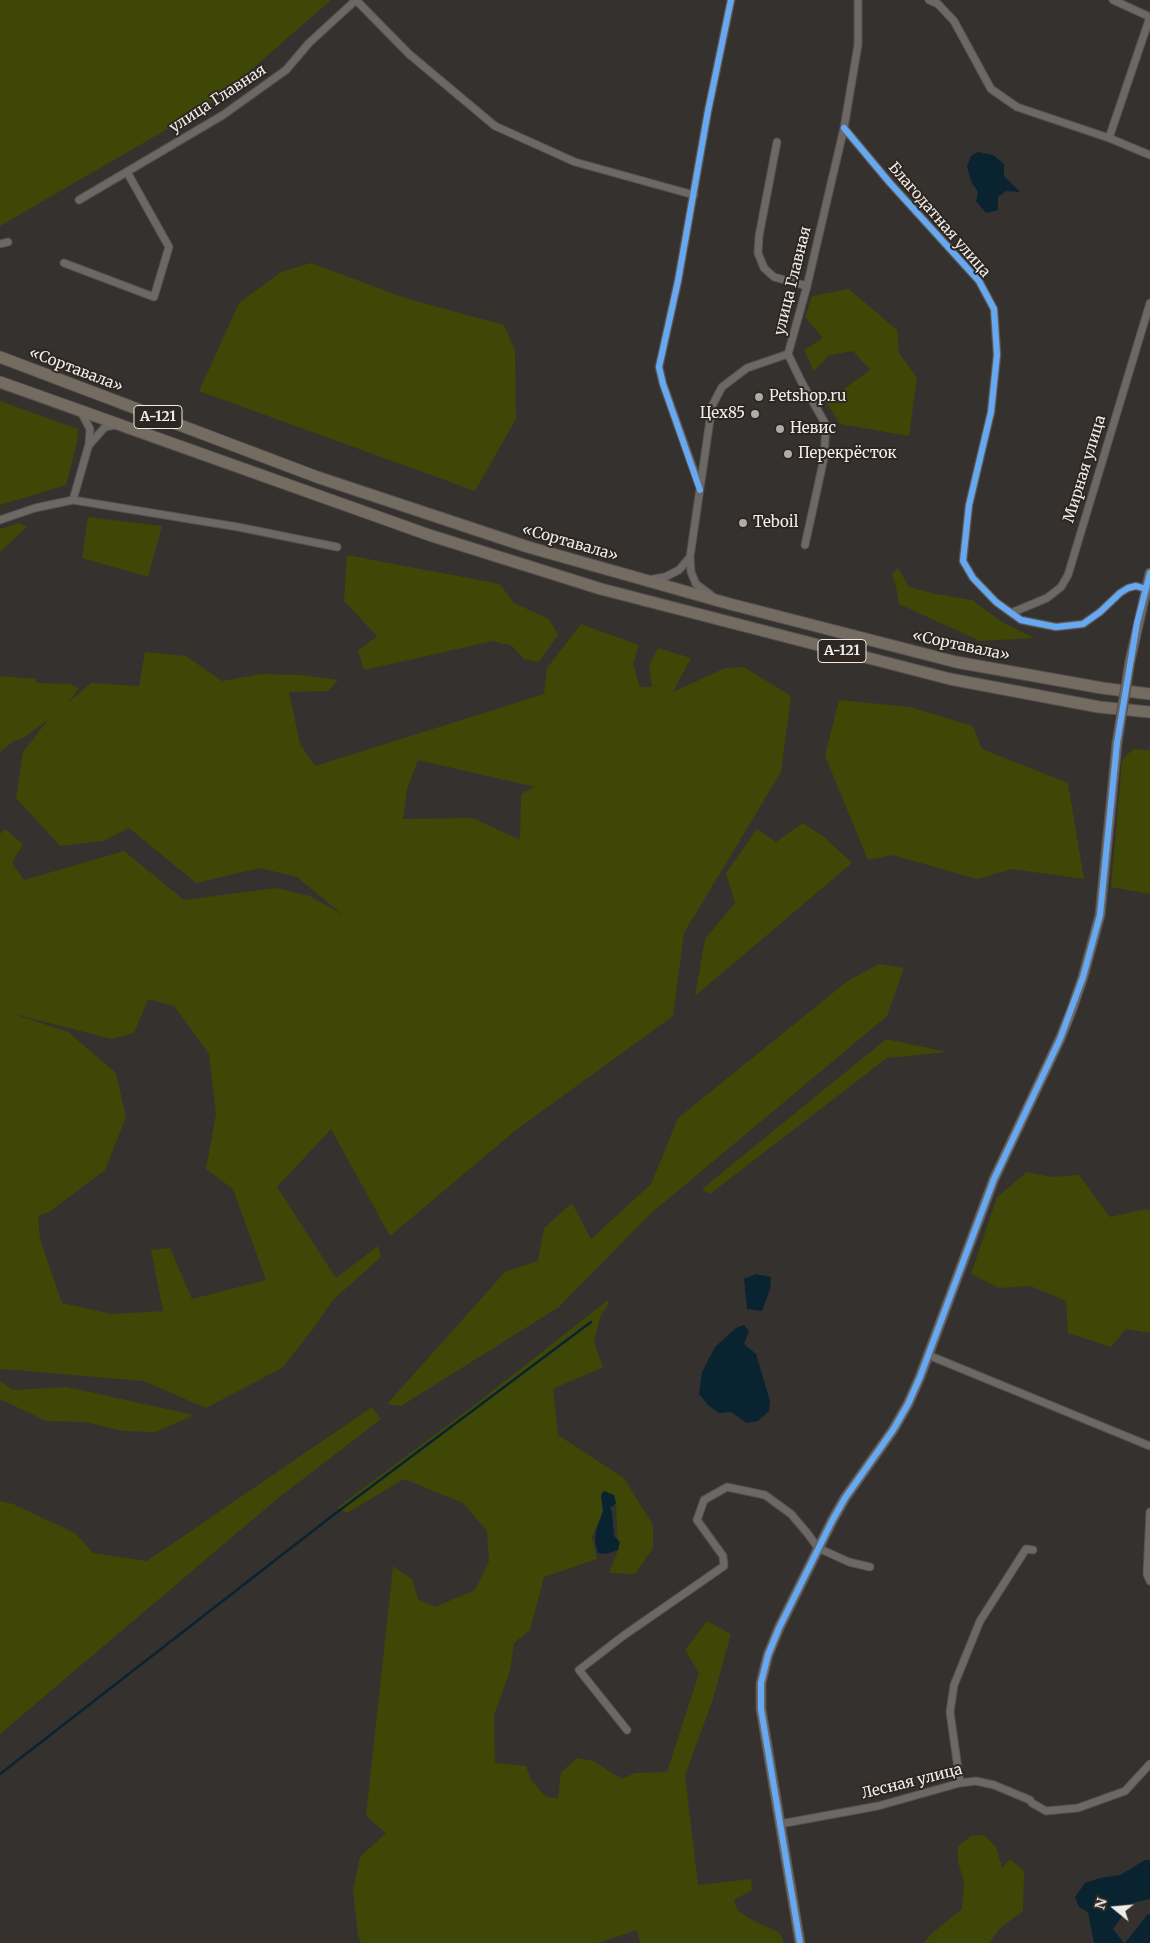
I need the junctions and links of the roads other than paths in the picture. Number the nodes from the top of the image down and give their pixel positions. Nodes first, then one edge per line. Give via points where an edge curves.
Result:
1 (356, 0) edge
2 (731, 0) edge
3 (858, 0) edge
4 (929, 0) edge
5 (1113, 0) edge
6 (1150, 17) edge
7 (844, 128) junction
8 (1109, 138) junction
9 (777, 142) dead end
10 (1150, 155) edge
11 (127, 172) junction
12 (694, 195) junction
13 (79, 200) dead end
14 (8, 242) dead end
15 (0, 244) edge
16 (64, 263) dead end
17 (806, 286) junction
18 (1150, 302) edge
19 (788, 354) junction
20 (0, 357) edge
21 (0, 382) edge
22 (82, 412) junction
23 (116, 424) junction
24 (90, 444) junction
25 (700, 490) junction
26 (73, 500) junction
27 (0, 520) edge
28 (805, 545) dead end
29 (337, 547) dead end
30 (690, 557) junction
31 (1150, 573) edge
32 (628, 576) junction
33 (1146, 589) junction
34 (730, 604) junction
35 (1011, 613) junction
36 (1150, 694) edge
37 (1150, 712) edge
38 (928, 1355) junction
39 (1150, 1446) edge
40 (1150, 1512) edge
41 (818, 1548) junction
42 (1034, 1550) dead end
43 (870, 1567) dead end
44 (1150, 1581) edge
45 (627, 1730) dead end
46 (1150, 1764) edge
47 (960, 1783) junction
48 (780, 1824) junction
49 (800, 1943) edge

1 - 11 street, улица Главная via 309,43 286,70 224,115
1 - 12 street via 410,54 495,126 575,162
2 - 12 street
3 - 7 street, улица Главная via 858,45
4 - 8 street via 938,4 954,21 991,89 1017,107
5 - 6 street
6 - 8 street
7 - 17 street, улица Главная
7 - 35 street, Благодатная улица via 979,281 994,309 997,355 991,412 969,505 963,561 973,578
8 - 10 street
9 - 17 street via 758,253 764,268 774,277
11 - 13 street, улица Главная
11 - 16 street via 169,247 154,297
12 - 25 street via 659,367
14 - 15 street
17 - 19 street, улица Главная
18 - 35 street, Мирная улица via 1068,574 1061,587 1047,598
19 - 25 street, улица Главная via 747,368 722,387 712,406
19 - 28 street via 826,425 824,458
20 - 32 highway, «Сортавала» / А-121 via 317,477 528,548
21 - 22 highway, А-121
22 - 23 highway, А-121
22 - 24 street via 90,429
23 - 24 street via 105,427
23 - 37 highway, А-121 via 429,535 601,589 950,679 1099,707
24 - 26 street
25 - 30 street, улица Главная
26 - 27 street
26 - 29 street
30 - 32 street via 679,570 665,578
30 - 34 street, улица Главная via 696,584 706,593
31 - 33 street
32 - 34 highway, «Сортавала» / А-121
33 - 35 street, Благодатная улица via 1128,588 1083,624 1056,627 1021,620
33 - 38 street, bridge via 1116,743 1100,915 1083,977 1060,1040 994,1179
34 - 36 highway, «Сортавала» / А-121 via 956,662
38 - 39 street
38 - 41 street via 908,1404 845,1498
40 - 44 street
41 - 43 street via 849,1562
41 - 45 street via 790,1514 766,1495 727,1486 704,1500 697,1520 723,1556 724,1566 579,1670
41 - 48 street via 779,1628 761,1683 764,1732
42 - 47 street via 1026,1549 980,1621 954,1685 950,1712
46 - 47 street, Лесная улица via 1125,1791 1078,1808 1059,1810 1046,1811 1030,1800 994,1785 976,1781
47 - 48 street, Лесная улица via 878,1806
48 - 49 street

